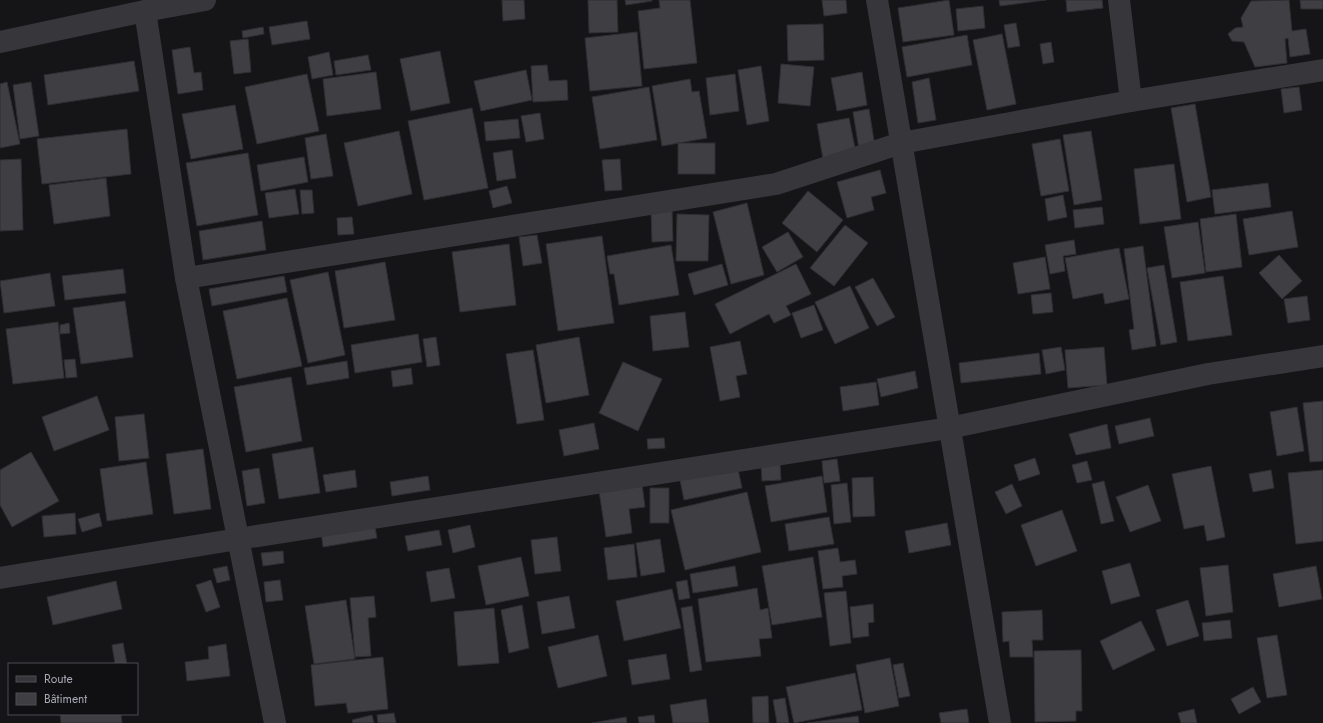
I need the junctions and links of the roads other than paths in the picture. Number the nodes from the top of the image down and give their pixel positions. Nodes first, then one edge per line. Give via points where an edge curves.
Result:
1 (205, 0) edge
2 (877, 0) edge
3 (1118, 0) edge
4 (145, 11) junction
5 (0, 42) edge
6 (1323, 70) edge
7 (1131, 101) junction
8 (901, 143) junction
9 (186, 278) junction
10 (1323, 356) edge
11 (949, 428) junction
12 (238, 539) junction
13 (0, 578) edge
14 (276, 723) edge
15 (1000, 723) edge

1 - 4 street
2 - 8 street
3 - 7 street
4 - 5 street
4 - 9 street
6 - 7 street
7 - 8 street
8 - 9 street via 776,184
8 - 11 street
9 - 12 street
10 - 11 street via 1208,374
11 - 12 street
11 - 15 street
12 - 13 street
12 - 14 street

